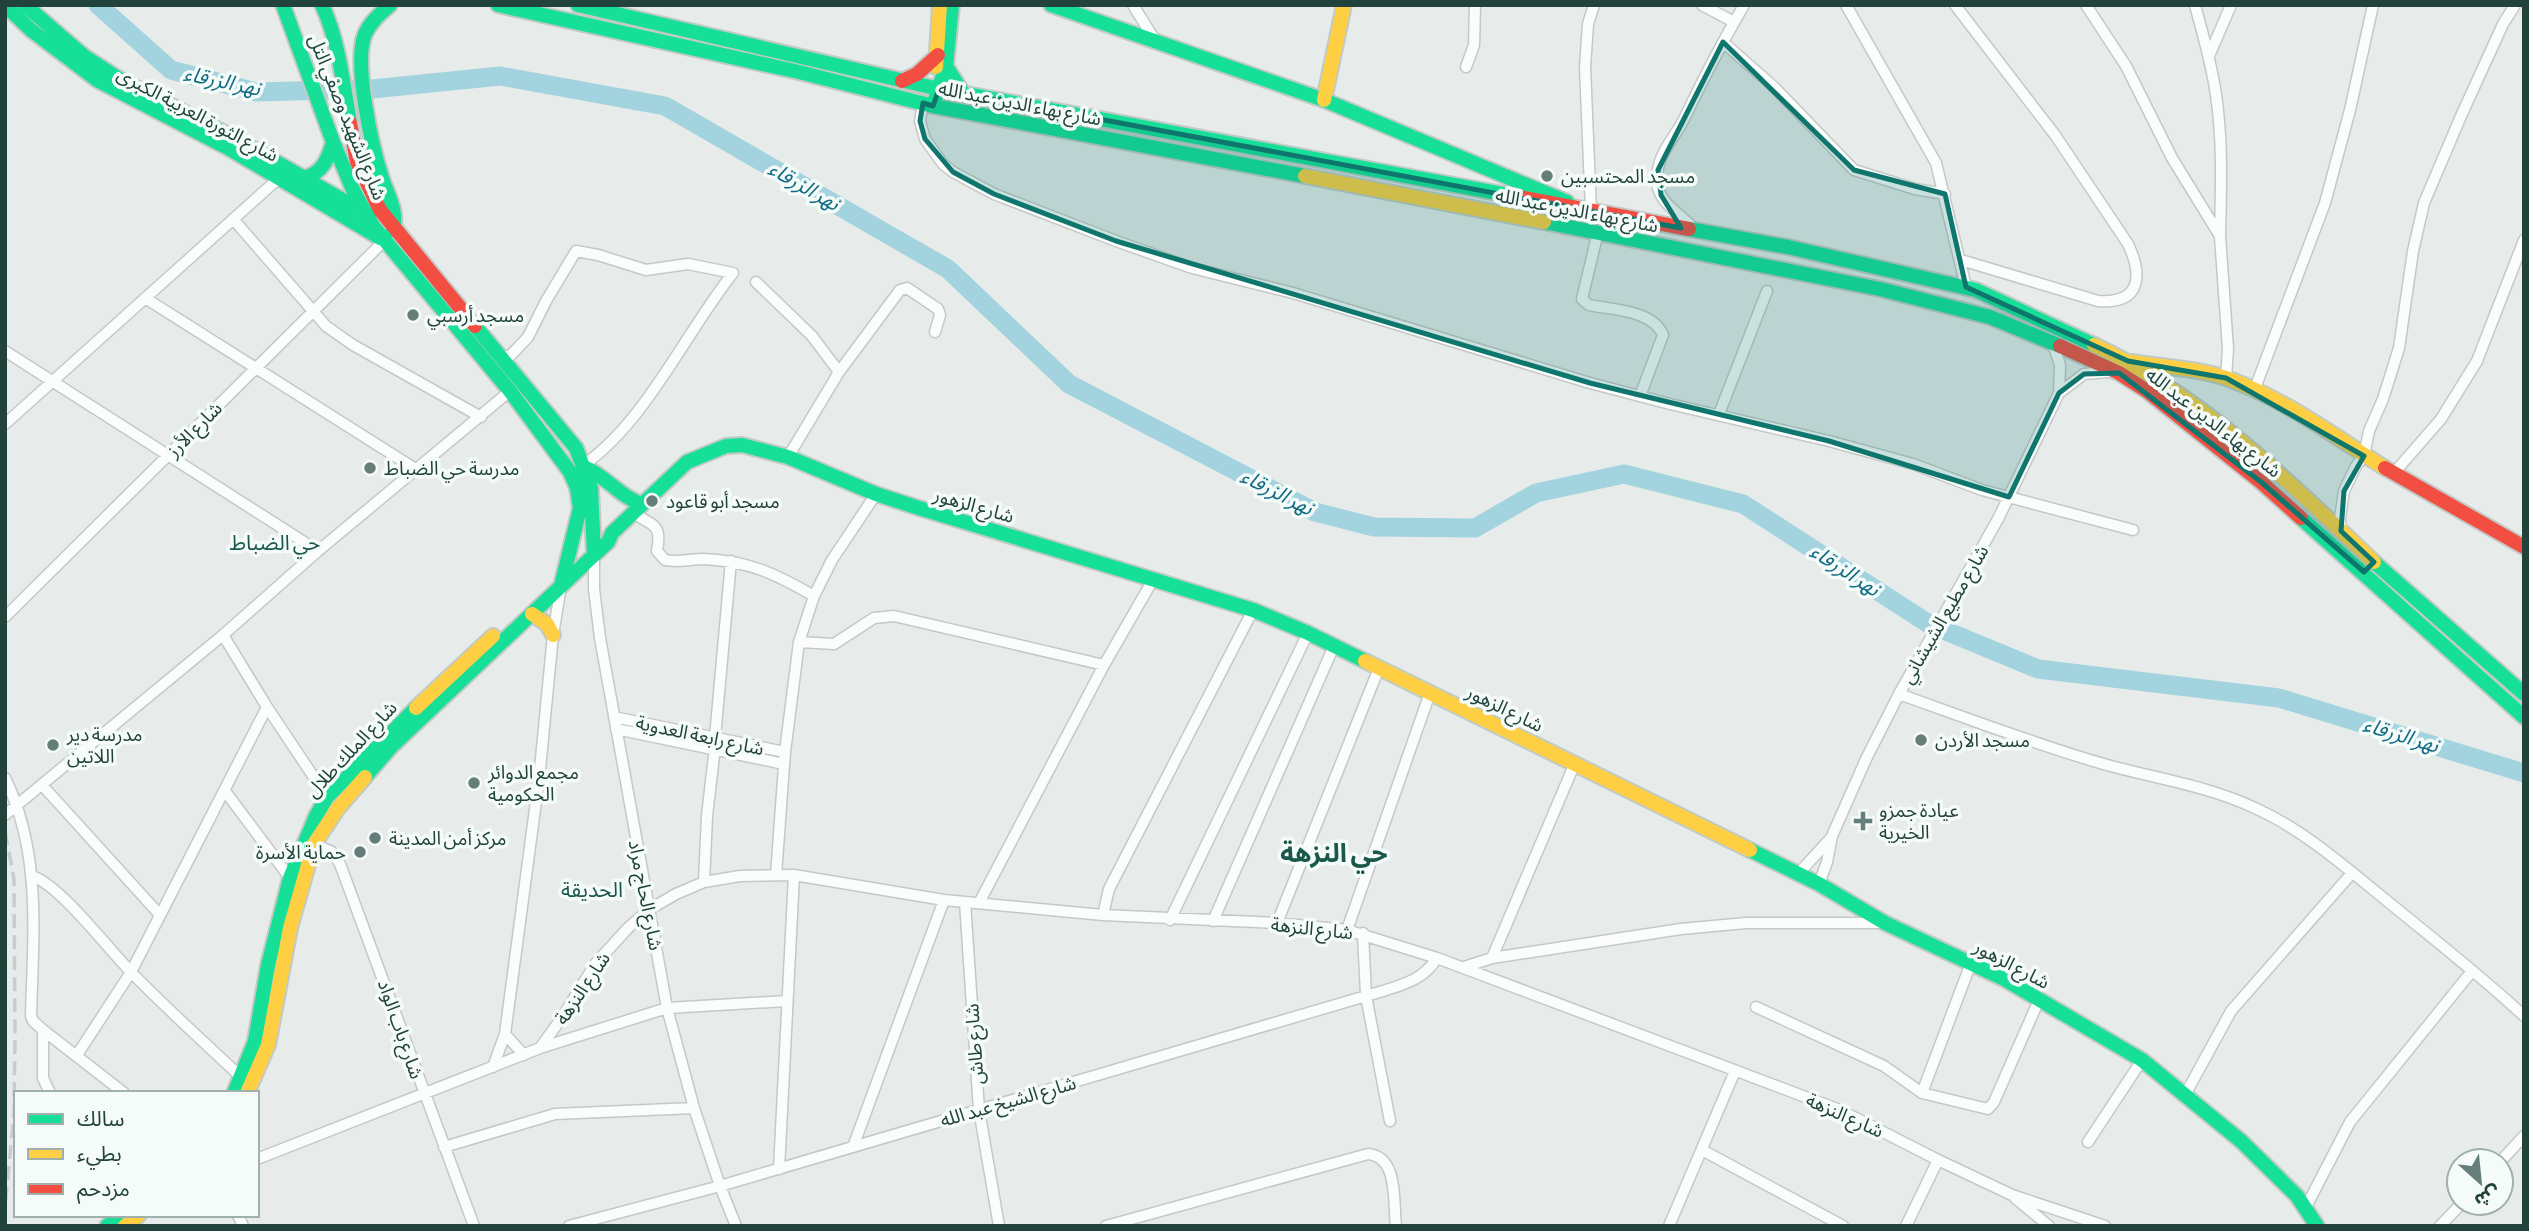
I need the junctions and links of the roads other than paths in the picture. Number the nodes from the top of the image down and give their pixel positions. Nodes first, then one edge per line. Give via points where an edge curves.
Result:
1 (5, 5) edge
2 (25, 5) edge
3 (322, 5) edge
4 (390, 5) edge
5 (498, 5) edge
6 (578, 5) edge
7 (940, 5) edge
8 (952, 5) edge
9 (964, 5) edge
10 (1051, 5) edge
11 (1133, 5) edge
12 (1475, 5) edge
13 (1594, 5) edge
14 (1702, 5) edge
15 (1744, 5) edge
16 (1846, 5) edge
17 (1955, 5) edge
18 (2086, 5) edge
19 (2195, 5) edge
20 (2231, 5) edge
21 (2373, 5) edge
22 (2515, 5) edge
23 (1340, 7) edge
24 (286, 9) edge
25 (1734, 22) junction
26 (951, 24) junction
27 (1156, 42) junction
28 (1723, 42) junction
29 (2208, 57) junction
30 (942, 60) junction
31 (1466, 67) dead end
32 (902, 81) junction
33 (935, 87) junction
34 (963, 93) junction
35 (1324, 100) junction
36 (928, 105) junction
37 (333, 142) junction
38 (305, 178) junction
39 (278, 179) junction
40 (1945, 194) junction
41 (1588, 210) junction
42 (365, 213) junction
43 (233, 219) junction
44 (394, 229) junction
45 (1694, 230) junction
46 (1598, 232) junction
47 (2220, 236) junction
48 (2524, 240) edge
49 (384, 241) junction
50 (1961, 260) junction
51 (1860, 264) junction
52 (756, 282) dead end
53 (1854, 284) junction
54 (1966, 287) junction
55 (1768, 291) dead end
56 (145, 298) junction
57 (312, 312) junction
58 (935, 332) dead end
59 (2053, 344) junction
60 (5, 351) edge
61 (502, 358) junction
62 (256, 367) junction
63 (2124, 367) junction
64 (839, 372) junction
65 (2226, 379) junction
66 (51, 382) junction
67 (510, 391) junction
68 (2254, 391) junction
69 (2059, 393) junction
70 (1640, 396) junction
71 (1719, 414) junction
72 (481, 417) junction
73 (5, 424) edge
74 (168, 455) junction
75 (2364, 456) junction
76 (788, 457) junction
77 (585, 466) junction
78 (418, 470) junction
79 (2394, 474) junction
80 (876, 494) junction
81 (2009, 497) junction
82 (638, 509) junction
83 (2133, 530) dead end
84 (2341, 531) junction
85 (2524, 547) edge
86 (594, 549) junction
87 (318, 551) junction
88 (731, 561) junction
89 (566, 567) junction
90 (2369, 567) junction
91 (1154, 578) junction
92 (561, 586) junction
93 (814, 596) junction
94 (1253, 610) junction
95 (532, 614) junction
96 (5, 617) edge
97 (1308, 633) junction
98 (223, 635) junction
99 (554, 635) junction
100 (799, 642) junction
101 (1334, 646) junction
102 (1104, 665) junction
103 (1379, 668) junction
104 (1430, 693) junction
105 (1899, 694) junction
106 (2524, 694) edge
107 (267, 707) junction
108 (614, 717) junction
109 (2524, 717) edge
110 (616, 729) junction
111 (715, 742) junction
112 (785, 758) junction
113 (1575, 763) junction
114 (5, 779) edge
115 (42, 785) junction
116 (225, 791) junction
117 (327, 797) junction
118 (15, 805) junction
119 (5, 814) edge
120 (1832, 836) junction
121 (314, 844) junction
122 (2352, 873) junction
123 (776, 874) junction
124 (1798, 874) junction
125 (794, 875) junction
126 (32, 876) junction
127 (290, 878) junction
128 (704, 882) junction
129 (1819, 884) junction
130 (944, 900) junction
131 (965, 902) junction
132 (979, 903) junction
133 (650, 909) junction
134 (160, 915) junction
135 (1103, 915) junction
136 (1170, 920) junction
137 (1213, 921) junction
138 (1277, 923) junction
139 (1885, 923) junction
140 (1347, 930) junction
141 (1363, 933) junction
142 (1437, 958) junction
143 (1492, 958) junction
144 (1971, 963) junction
145 (1463, 968) junction
146 (2472, 971) junction
147 (131, 972) junction
148 (1366, 996) junction
149 (2039, 1000) junction
150 (787, 1001) junction
151 (1756, 1007) dead end
152 (667, 1008) junction
153 (2524, 1016) edge
154 (43, 1030) junction
155 (505, 1034) junction
156 (540, 1048) junction
157 (77, 1055) junction
158 (524, 1055) junction
159 (2142, 1060) junction
160 (493, 1067) junction
161 (1735, 1071) junction
162 (242, 1078) junction
163 (49, 1091) edge
164 (122, 1091) edge
165 (235, 1091) edge
166 (248, 1091) edge
167 (1922, 1093) junction
168 (424, 1094) junction
169 (2185, 1095) junction
170 (694, 1108) junction
171 (979, 1110) junction
172 (1390, 1121) dead end
173 (2088, 1142) dead end
174 (444, 1147) junction
175 (853, 1147) junction
176 (1702, 1150) junction
177 (259, 1158) edge
178 (1938, 1160) junction
179 (779, 1169) junction
180 (720, 1186) junction
181 (2012, 1195) junction
182 (2306, 1207) junction
183 (474, 1226) edge
184 (569, 1226) edge
185 (736, 1226) edge
186 (999, 1226) edge
187 (1106, 1226) edge
188 (1396, 1226) edge
189 (1669, 1226) edge
190 (1843, 1226) edge
191 (1906, 1226) edge
192 (2049, 1226) edge
193 (2105, 1226) edge
194 (2317, 1226) edge

1 - 39 main road, شارع الثورة العربية الكبرى via 97,80
2 - 38 main road, شارع الثورة العربية الكبرى via 104,70
3 - 44 main road, شارع الشهيد وصفي التل via 341,70 362,175
4 - 44 main road via 365,33 362,48 369,112 379,168 395,214
5 - 36 main road, شارع بهاء الدين عبد الله
6 - 32 main road, شارع بهاء الدين عبد الله
7 - 30 main road
8 - 26 main road
9 - 26 main road
10 - 27 main road
11 - 27 street
12 - 31 street via 1474,45
13 - 41 street via 1585,67 1591,160
14 - 25 street
15 - 25 street
16 - 40 street via 1932,154
17 - 50 street via 2055,135 2112,221 2135,260 2137,283 2121,300 2098,301
18 - 47 street via 2126,66 2172,158
19 - 29 street
20 - 29 street
21 - 68 street via 2325,203
22 - 75 street via 2424,203 2399,348
23 - 35 main road
24 - 37 main road, شارع الشهيد وصفي التل
25 - 28 street
26 - 30 main road
27 - 35 main road
28 - 40 street via 1854,170
28 - 45 street via 1665,148 1658,170 1661,195
29 - 47 street via 2221,139
30 - 32 main road
30 - 33 main road
30 - 34 main road
32 - 33 main road, شارع بهاء الدين عبد الله
33 - 34 main road, شارع بهاء الدين عبد الله
33 - 36 main road
34 - 41 main road, شارع بهاء الدين عبد الله
35 - 41 main road
36 - 46 main road, شارع بهاء الدين عبد الله
36 - 70 street via 920,121 937,157 953,172 994,194 1192,268 1293,293
37 - 38 main road via 325,166
37 - 42 main road, شارع الشهيد وصفي التل
38 - 42 main road, شارع الثورة العربية الكبرى
39 - 43 street
39 - 49 main road, شارع الثورة العربية الكبرى
40 - 50 street
41 - 45 main road, شارع بهاء الدين عبد الله
42 - 44 main road, شارع الثورة العربية الكبرى
42 - 49 main road, شارع الشهيد وصفي التل
43 - 56 street
43 - 57 street
44 - 49 main road
44 - 61 main road
45 - 51 main road, شارع بهاء الدين عبد الله
46 - 53 main road, شارع بهاء الدين عبد الله
46 - 70 street via 1582,299 1589,305 1648,318 1663,335
47 - 65 street
48 - 79 street via 2477,361 2441,419
49 - 57 street, شارع الأرز
49 - 67 main road
50 - 54 street
51 - 53 main road
51 - 54 main road, شارع بهاء الدين عبد الله
52 - 64 street via 812,336
53 - 59 main road, شارع بهاء الدين عبد الله via 1990,317
54 - 63 main road, شارع بهاء الدين عبد الله
55 - 71 street
56 - 62 street
56 - 66 street
57 - 62 street, شارع الأرز
57 - 72 street via 353,345
58 - 64 street via 938,309 903,288
59 - 63 main road, شارع بهاء الدين عبد الله
59 - 69 street, شارع مطيع الشيشاني via 2060,365
60 - 66 street
61 - 77 main road via 576,448
61 - 77 street via 528,337 576,251 646,270 688,264 733,273 656,385 602,452
62 - 74 street, شارع الأرز
62 - 78 street
63 - 65 main road via 2202,372
63 - 69 street, شارع مطيع الشيشاني via 2084,374
63 - 84 main road, شارع بهاء الدين عبد الله via 2180,394 2285,478
63 - 90 main road, شارع بهاء الدين عبد الله via 2147,391
64 - 76 street
65 - 68 main road
66 - 73 street
66 - 74 street
67 - 72 street
67 - 89 main road via 558,453 577,488 579,519
68 - 75 main road
69 - 81 street, شارع مطيع الشيشاني
70 - 71 street
71 - 81 street via 1913,464
72 - 78 street
74 - 87 street
74 - 96 street, شارع الأرز
75 - 79 main road
75 - 84 street via 2344,491
76 - 80 main road, شارع الزهور
76 - 82 main road, شارع الزهور via 742,445 712,450 687,462
77 - 82 main road
77 - 86 main road via 595,511
78 - 87 street
79 - 85 main road
80 - 91 main road, شارع الزهور
80 - 93 street
81 - 83 street
81 - 105 street, شارع مطيع الشيشاني
82 - 86 main road, شارع الزهور via 608,542
82 - 88 street via 656,526 657,551 665,560
84 - 90 main road, شارع بهاء الدين عبد الله
86 - 89 main road, شارع الملك طلال
86 - 92 main road, شارع الملك طلال
86 - 108 street, شارع الحاج مراد via 594,589
87 - 98 street
88 - 93 street via 773,573
88 - 111 street
89 - 92 main road
89 - 117 main road, شارع الملك طلال
90 - 106 main road, شارع بهاء الدين عبد الله
90 - 109 main road, شارع بهاء الدين عبد الله
91 - 94 main road, شارع الزهور
91 - 102 street
92 - 95 main road, شارع الملك طلال
92 - 99 street
93 - 100 street
94 - 97 main road, شارع الزهور
94 - 135 street via 1109,889
95 - 99 main road
95 - 121 main road, شارع الملك طلال via 391,747 338,808
97 - 101 main road, شارع الزهور
97 - 136 street
98 - 107 street
98 - 115 street
99 - 155 street
100 - 102 street via 834,644 874,618 894,616
100 - 112 street
101 - 103 main road, شارع الزهور
101 - 137 street
102 - 132 street
103 - 104 main road, شارع الزهور
103 - 138 street
104 - 113 main road, شارع الزهور
104 - 140 street
105 - 120 street, شارع مطيع الشيشاني
105 - 122 street via 2022,738 2203,788 2255,808 2292,827
107 - 116 street
107 - 117 street
108 - 110 street, شارع الحاج مراد
108 - 111 street, شارع رابعة العدوية
110 - 111 street, شارع رابعة العدوية
110 - 133 street, شارع الحاج مراد
111 - 112 street, شارع رابعة العدوية
111 - 128 street
112 - 123 street
113 - 124 main road, شارع الزهور
113 - 143 street
114 - 118 street
115 - 118 street
115 - 134 street
116 - 127 street
116 - 134 street
117 - 127 main road, شارع الملك طلال via 305,836
118 - 119 street
118 - 126 street
120 - 124 street, شارع مطيع الشيشاني
120 - 129 street, شارع مطيع الشيشاني
121 - 166 main road, شارع الملك طلال via 290,928 268,1045
121 - 168 street, شارع باب الواد via 332,852 340,864
122 - 146 street
122 - 169 street via 2231,1011
123 - 125 street, شارع النزهة
123 - 128 street, شارع النزهة
124 - 129 main road, شارع الزهور
125 - 130 street, شارع النزهة
125 - 150 street
126 - 147 street via 41,878 62,897
126 - 154 street via 32,1016
127 - 162 main road, شارع الملك طلال via 255,1041
128 - 133 street, شارع النزهة
129 - 139 main road, شارع الزهور
130 - 131 street, شارع النزهة
130 - 175 street
131 - 132 street, شارع النزهة
131 - 171 street, شارع طاش
132 - 135 street, شارع النزهة
133 - 152 street, شارع الحاج مراد
133 - 156 street, شارع النزهة via 596,963
134 - 147 street
135 - 136 street, شارع النزهة
136 - 137 street, شارع النزهة
137 - 138 street, شارع النزهة
138 - 140 street, شارع النزهة
139 - 143 street via 1746,923
139 - 144 main road, شارع الزهور
140 - 141 street, شارع النزهة
141 - 142 street, شارع النزهة
141 - 148 street
142 - 145 street, شارع النزهة
142 - 148 street, شارع الشيخ عبد الله via 1417,978
143 - 145 street
144 - 149 main road, شارع الزهور
144 - 167 street
145 - 161 street, شارع النزهة
146 - 153 street
146 - 182 street via 2350,1122
147 - 157 street
147 - 162 street
148 - 171 street, شارع الشيخ عبد الله
148 - 172 street
149 - 159 main road, شارع الزهور
149 - 167 street via 1990,1108
150 - 152 street
150 - 179 street
151 - 167 street via 1884,1066
152 - 156 street
152 - 170 street, شارع الحاج مراد
154 - 157 street
154 - 163 street via 43,1078
155 - 158 street
155 - 160 street
156 - 158 street
157 - 164 street
158 - 160 street
159 - 169 main road, شارع الزهور
159 - 173 street
160 - 168 street
161 - 176 street
161 - 178 street, شارع النزهة via 1840,1110
162 - 165 main road, شارع الملك طلال
168 - 174 street, شارع باب الواد
168 - 177 street
169 - 182 main road, شارع الزهور via 2241,1141
170 - 174 street via 555,1114
170 - 180 street, شارع الحاج مراد
171 - 175 street, شارع الشيخ عبد الله
171 - 186 street, شارع طاش
174 - 183 street, شارع باب الواد
175 - 179 street, شارع الشيخ عبد الله
176 - 189 street
176 - 190 street
178 - 181 street, شارع النزهة
178 - 191 street
179 - 180 street, شارع الشيخ عبد الله
180 - 184 street, شارع الشيخ عبد الله
180 - 185 street, شارع الحاج مراد
181 - 192 street
181 - 193 street, شارع النزهة
182 - 194 main road, شارع الزهور
187 - 188 street via 1368,1154 1381,1158 1390,1169

